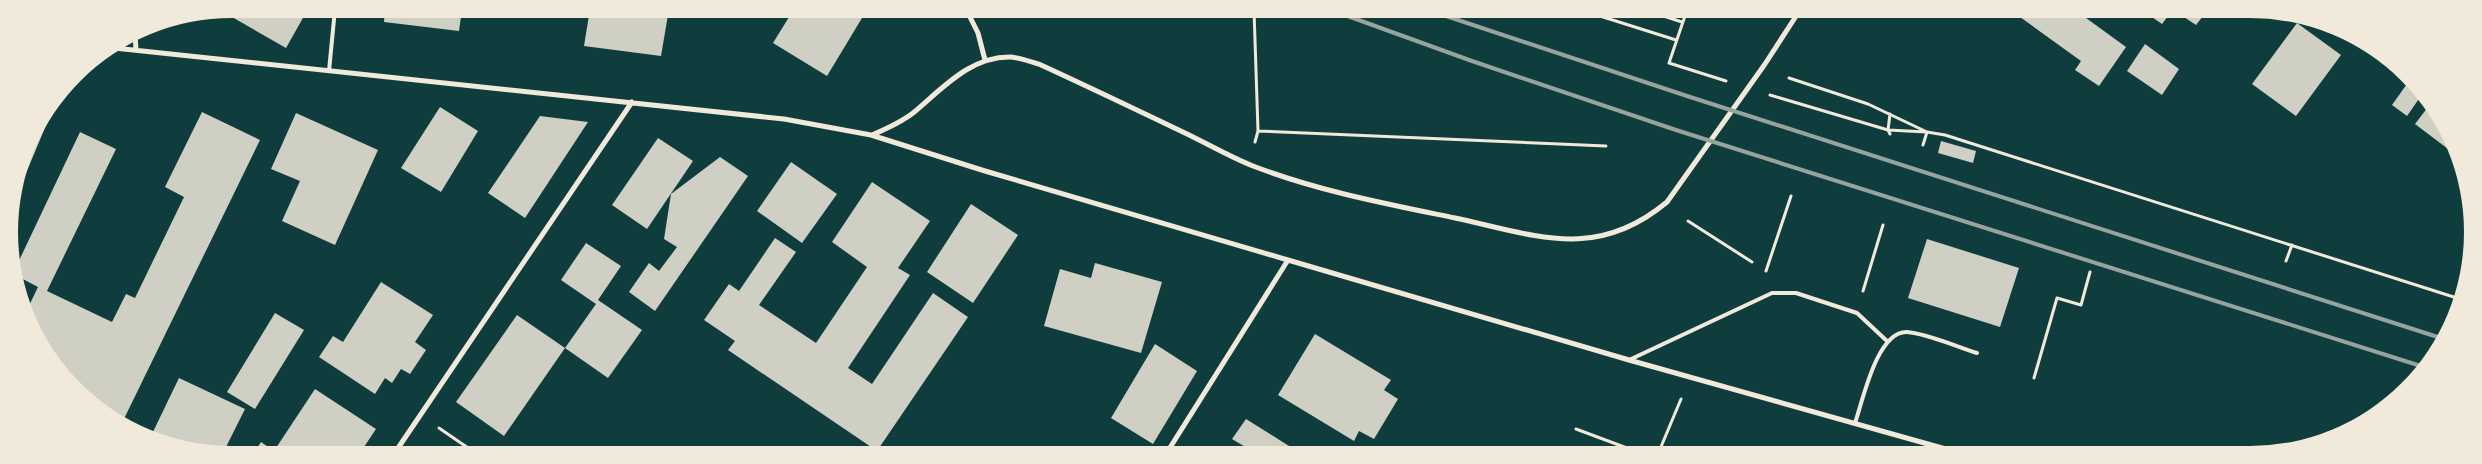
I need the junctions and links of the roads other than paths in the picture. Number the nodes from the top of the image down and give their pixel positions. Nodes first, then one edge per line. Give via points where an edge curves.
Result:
1 (334, 18) edge
2 (970, 18) edge
3 (1795, 18) edge
4 (135, 41) edge
5 (121, 49) edge
6 (136, 50) junction
7 (985, 60) junction
8 (329, 71) junction
9 (632, 102) junction
10 (871, 135) junction
11 (1288, 260) junction
12 (1887, 341) junction
13 (1977, 353) dead end
14 (1629, 360) junction
15 (1855, 423) junction
16 (399, 446) edge
17 (1171, 446) edge
18 (1938, 446) edge

1 - 8 lane
2 - 7 street
3 - 7 street via 1667,202 1651,215 1615,232 1579,239 1547,239 1297,181 1252,166 1042,65 1012,57
4 - 6 street
5 - 6 street
6 - 8 street
7 - 10 street via 963,71 899,122
8 - 9 street
9 - 10 street via 784,118
9 - 16 street
10 - 11 street via 985,172
11 - 14 street
11 - 17 street
12 - 13 lane via 1899,333 1913,333
12 - 14 lane via 1857,313 1796,293 1772,293
12 - 15 lane via 1878,355
14 - 15 street
15 - 18 street

